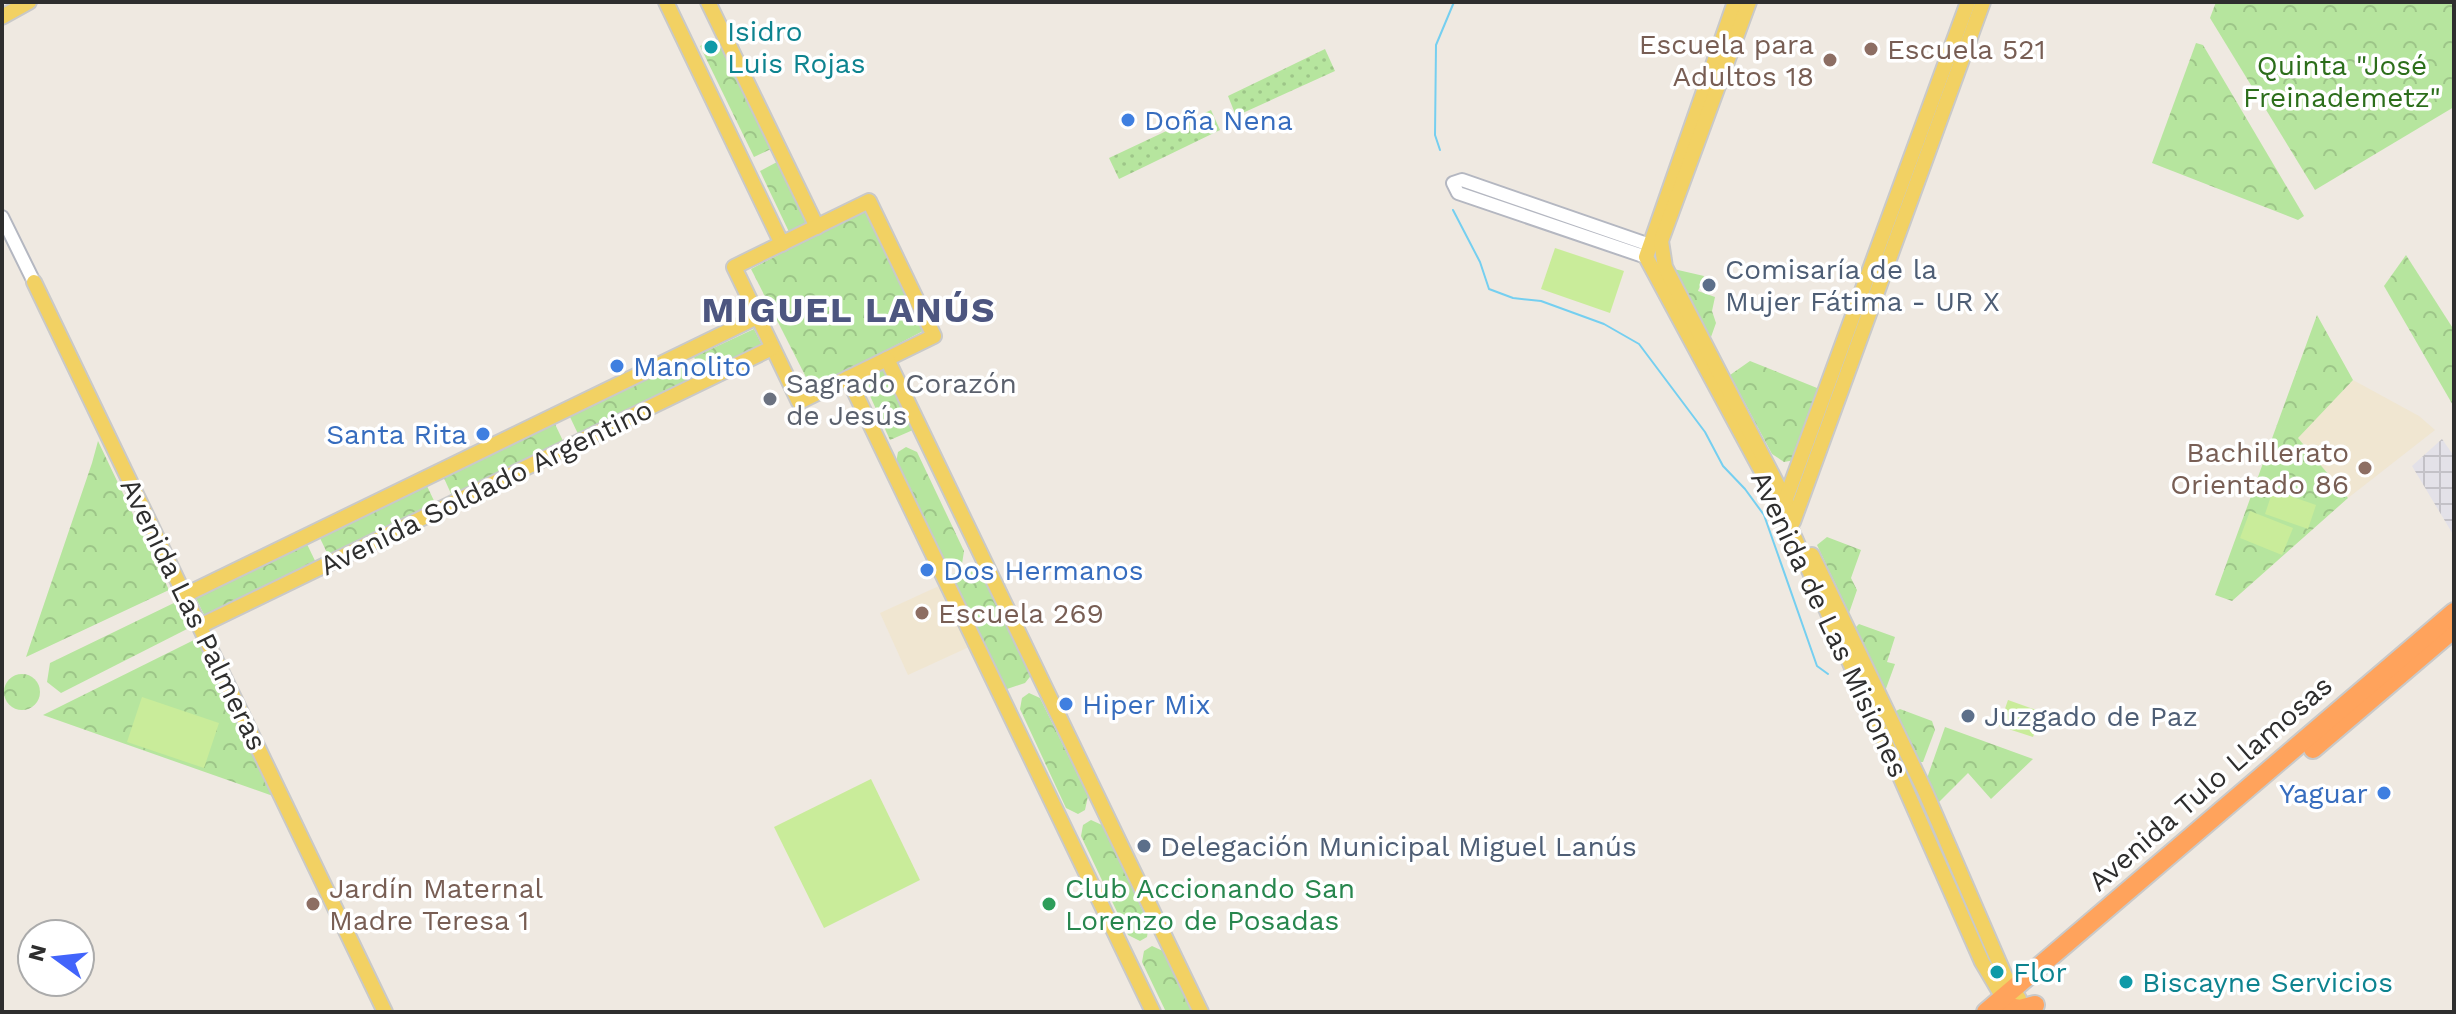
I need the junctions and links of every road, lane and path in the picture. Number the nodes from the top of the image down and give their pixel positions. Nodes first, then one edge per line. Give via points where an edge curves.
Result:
1 (29, 2) edge
2 (666, 2) edge
3 (708, 2) edge
4 (1735, 2) edge
5 (1749, 2) edge
6 (1968, 2) edge
7 (1983, 2) edge
8 (2, 17) edge
9 (2, 217) edge
10 (817, 227) junction
11 (782, 244) junction
12 (1646, 250) junction
13 (1663, 255) junction
14 (34, 282) joint
15 (757, 317) junction
16 (772, 348) junction
17 (887, 359) junction
18 (848, 378) junction
19 (1784, 503) junction
20 (1792, 524) junction
21 (185, 595) junction
22 (2454, 612) edge
23 (200, 626) junction
24 (2454, 629) edge
25 (2013, 1001) edge
26 (385, 1012) edge
27 (1153, 1012) edge
28 (1201, 1012) edge
29 (1986, 1012) edge

1 - 8 main road
2 - 11 main road
3 - 10 main road
4 - 12 main road
5 - 13 main road via 1661,241
6 - 19 main road
7 - 20 main road
9 - 14 street, Avenida Las Palmeras
10 - 11 main road
10 - 17 main road via 869,201 934,336
11 - 15 main road via 734,267
12 - 12 street via 1462,180 1453,183 1458,193
12 - 13 main road
12 - 19 main road, Avenida de Las Misiones
13 - 19 main road, Avenida de Las Misiones
14 - 21 main road, Avenida Las Palmeras
15 - 16 main road
15 - 21 main road, Avenida Soldado Argentino
16 - 18 main road via 799,402
16 - 23 main road, Avenida Soldado Argentino
17 - 18 main road
17 - 28 main road
18 - 27 main road
19 - 20 main road, Avenida de Las Misiones
20 - 25 main road, Avenida de Las Misiones via 1922,785
21 - 23 main road, Avenida Las Palmeras
22 - 25 highway, Avenida Tulo Llamosas
23 - 26 main road, Avenida Las Palmeras
24 - 25 highway
25 - 29 highway

